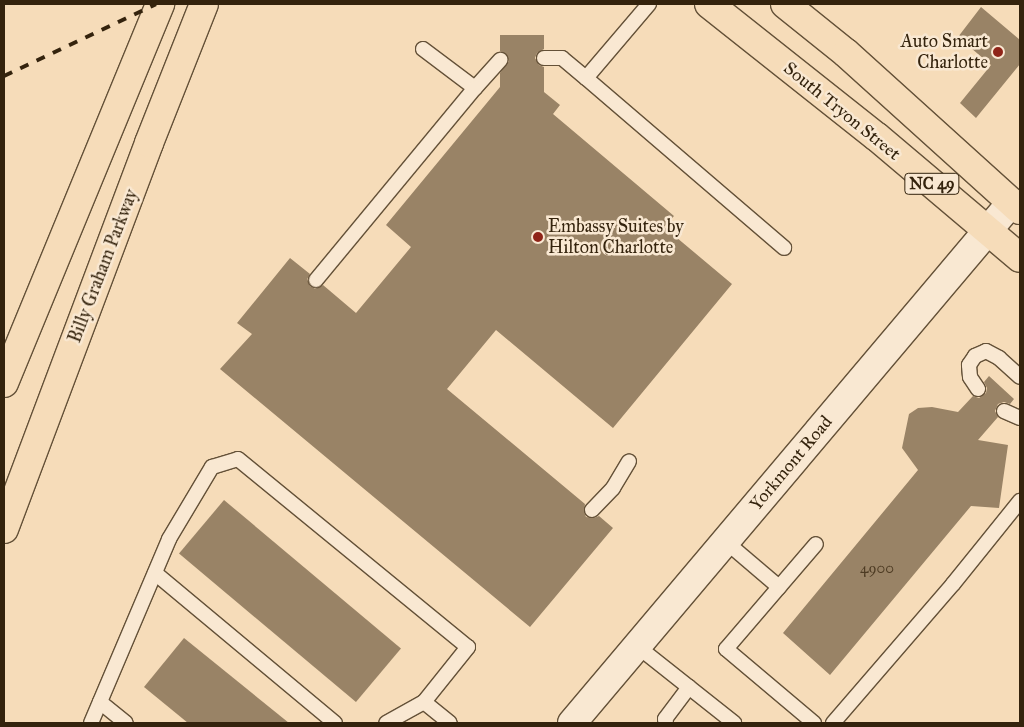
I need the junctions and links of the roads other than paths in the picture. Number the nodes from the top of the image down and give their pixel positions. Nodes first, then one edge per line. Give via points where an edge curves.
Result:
1 (160, 4) edge
2 (204, 4) edge
3 (649, 4) edge
4 (709, 4) edge
5 (785, 4) edge
6 (423, 49) dead end
7 (544, 58) dead end
8 (500, 60) dead end
9 (586, 78) junction
10 (475, 88) junction
11 (1017, 207) edge
12 (987, 231) junction
13 (784, 248) dead end
14 (1020, 258) edge
15 (316, 280) dead end
16 (1020, 377) edge
17 (4, 383) edge
18 (978, 389) dead end
19 (1004, 411) dead end
20 (1020, 418) edge
21 (629, 461) dead end
22 (1020, 500) edge
23 (592, 510) dead end
24 (4, 529) edge
25 (725, 541) junction
26 (816, 544) dead end
27 (155, 573) junction
28 (779, 587) junction
29 (637, 646) junction
30 (689, 687) junction
31 (100, 702) junction
32 (424, 702) junction
33 (664, 722) edge
34 (92, 723) edge
35 (126, 723) edge
36 (334, 723) edge
37 (386, 723) edge
38 (450, 723) edge
39 (572, 723) edge
40 (734, 723) edge
41 (814, 723) edge
42 (832, 723) edge

1 - 17 main road
2 - 24 main road, Billy Graham Parkway
3 - 9 lane
4 - 12 main road, South Tryon Street / NC 49 via 876,137
5 - 11 main road, NC 49 via 912,110
6 - 10 lane
7 - 9 lane via 562,58
8 - 10 lane
9 - 13 lane
10 - 15 lane
11 - 12 street, Yorkmont Road
12 - 14 main road, South Tryon Street / NC 49
12 - 25 street, Yorkmont Road
16 - 18 lane via 986,351 975,356 969,365 970,377
19 - 20 lane
21 - 23 lane via 614,488
22 - 42 lane via 953,584
25 - 28 lane
25 - 29 street, Yorkmont Road
26 - 28 lane
27 - 31 lane
27 - 32 lane via 169,538 212,467 238,459 468,647
27 - 36 lane
28 - 41 lane via 726,649
29 - 30 lane
29 - 39 street, Yorkmont Road
30 - 33 lane
30 - 40 lane
31 - 34 lane
31 - 35 lane
32 - 37 lane
32 - 38 lane

